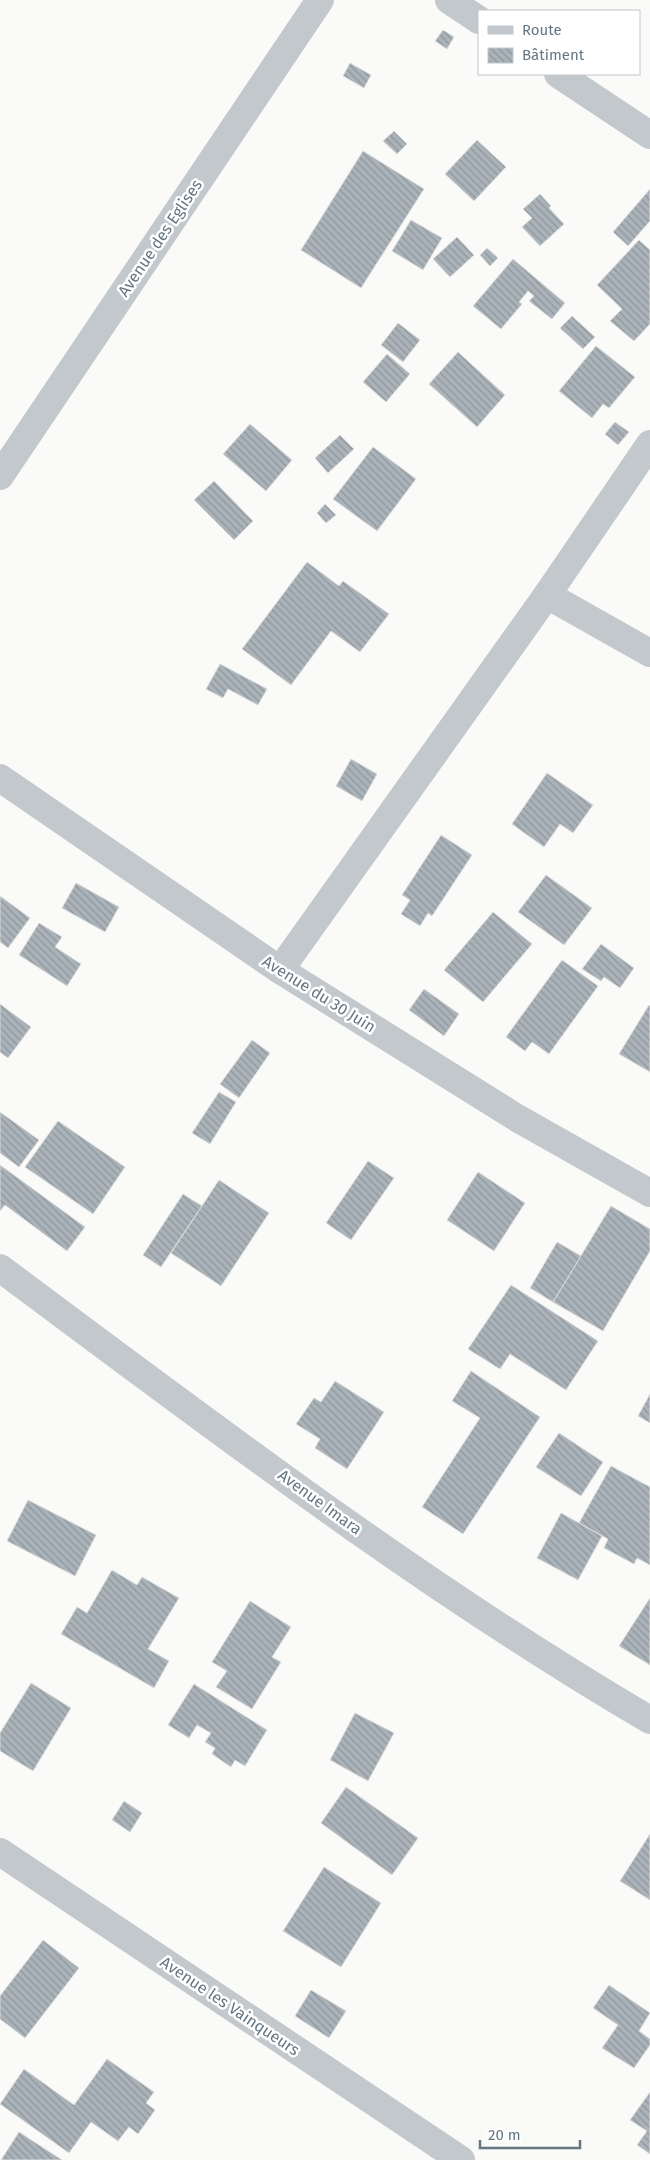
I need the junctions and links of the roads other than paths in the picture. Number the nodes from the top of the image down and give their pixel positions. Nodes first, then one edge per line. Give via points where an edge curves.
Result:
1 (320, 0) edge
2 (449, 0) edge
3 (478, 19) edge
4 (560, 75) edge
5 (650, 135) edge
6 (650, 444) edge
7 (0, 476) edge
8 (548, 595) junction
9 (650, 653) edge
10 (0, 778) edge
11 (280, 970) junction
12 (650, 1193) edge
13 (0, 1268) edge
14 (650, 1720) edge
15 (0, 1852) edge
16 (461, 2160) edge

1 - 7 street, Avenue des Eglises
2 - 3 street
4 - 5 street
6 - 8 street
8 - 9 street
8 - 11 street
10 - 11 street, Avenue du 30 Juin
11 - 12 street, Avenue du 30 Juin via 517,1118
13 - 14 street, Avenue Imara via 394,1555 583,1681
15 - 16 street, Avenue les Vainqueurs

